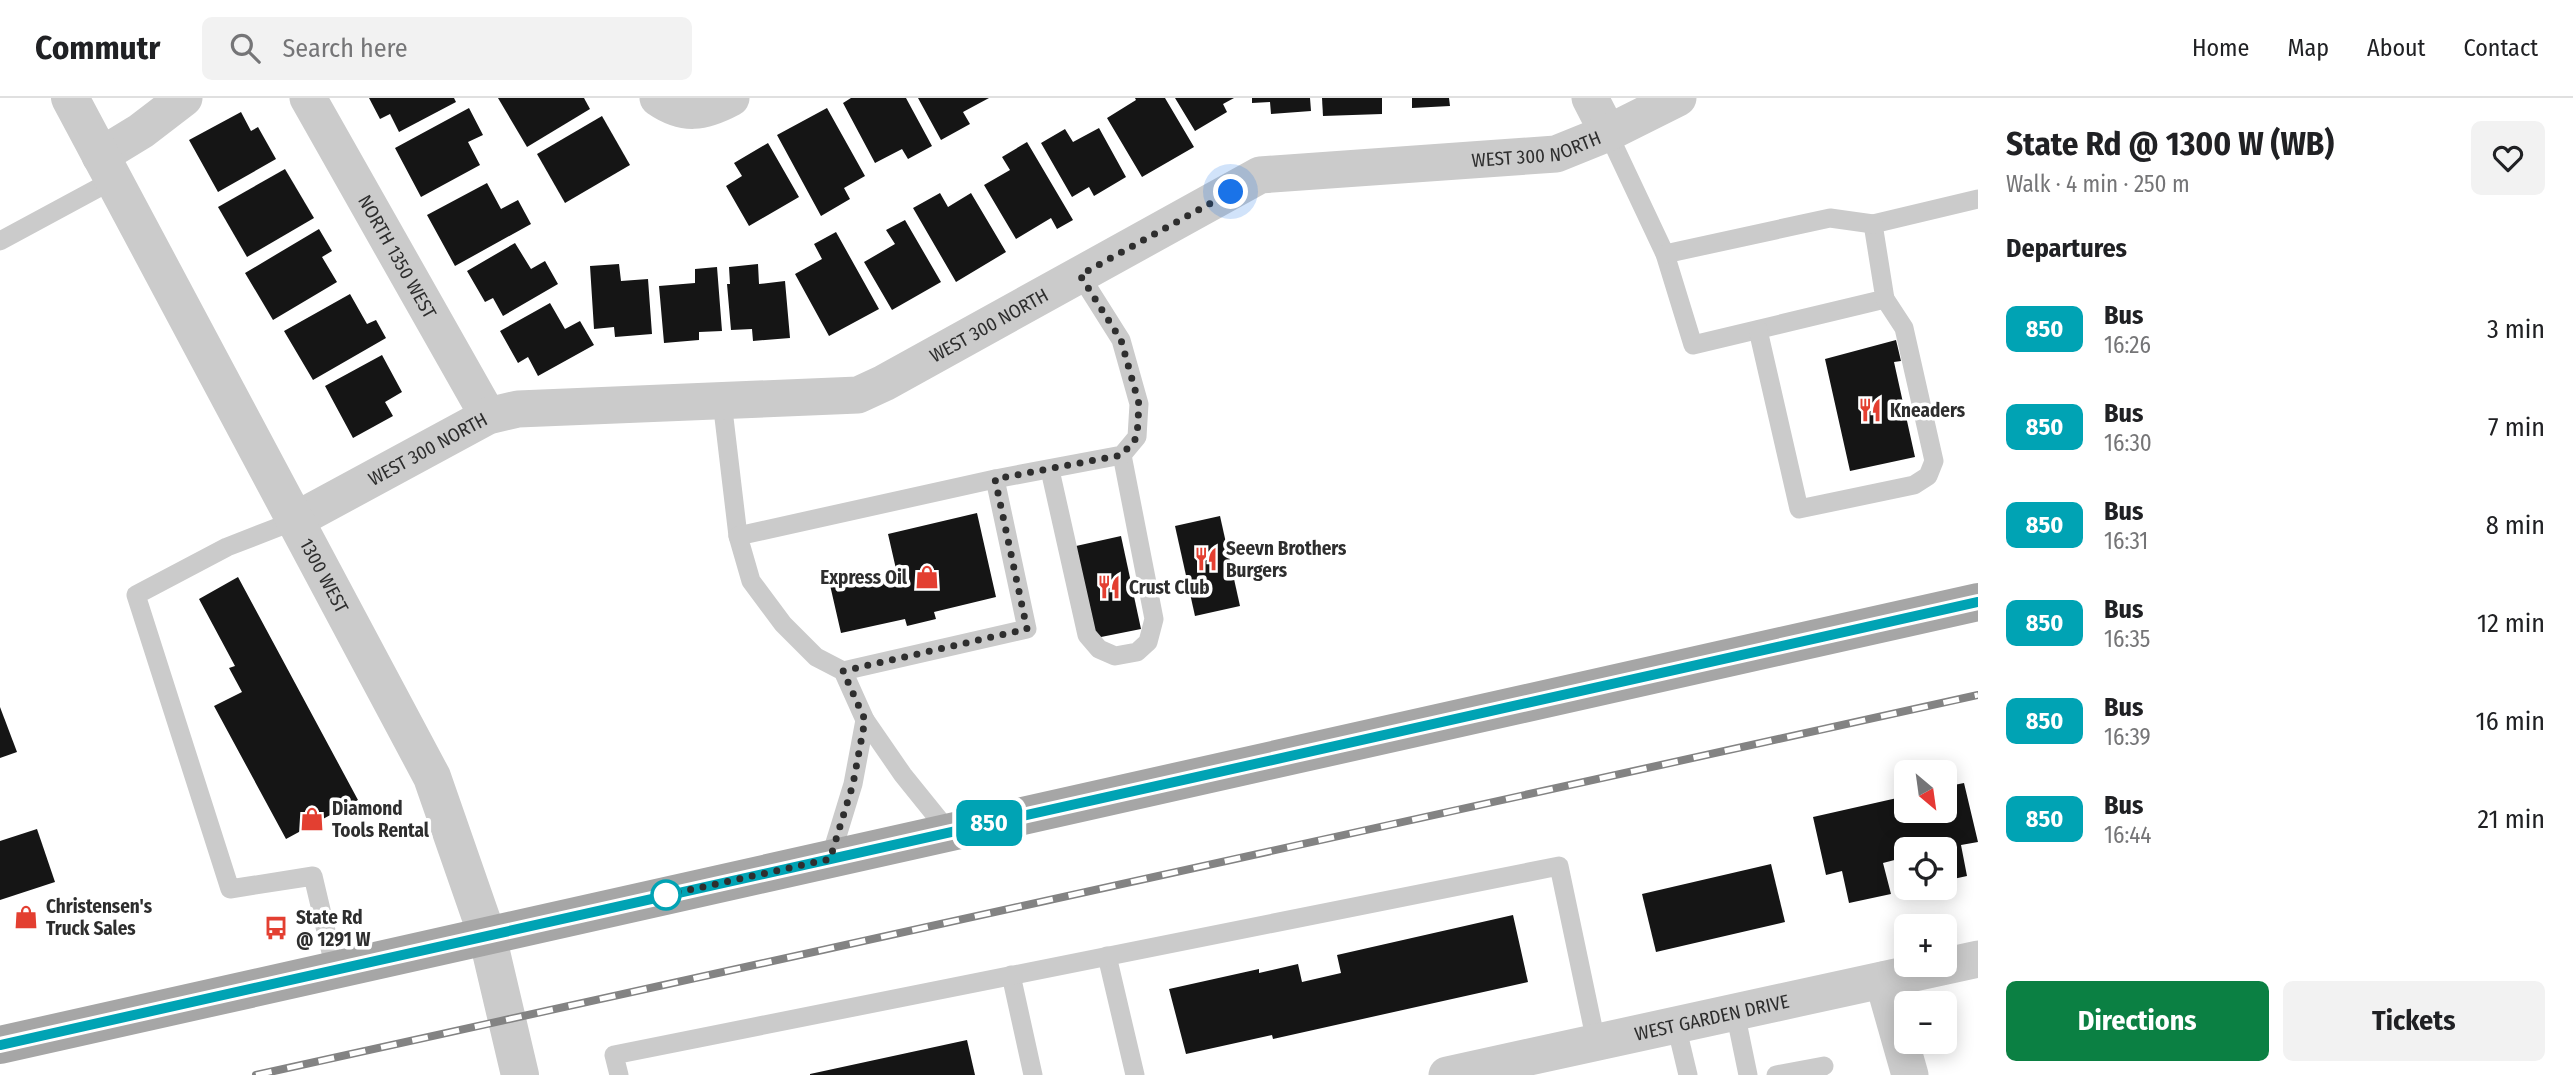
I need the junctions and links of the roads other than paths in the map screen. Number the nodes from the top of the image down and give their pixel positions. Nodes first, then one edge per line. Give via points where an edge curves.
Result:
1 (70, 98) edge
2 (184, 98) edge
3 (307, 98) edge
4 (731, 98) edge
5 (1590, 98) edge
6 (1678, 98) edge
7 (673, 105) edge
8 (1608, 133) junction
9 (107, 168) junction
10 (1978, 200) edge
11 (1873, 224) junction
12 (0, 241) edge
13 (1665, 254) junction
14 (1080, 275) junction
15 (1885, 299) junction
16 (1758, 330) junction
17 (722, 401) junction
18 (488, 416) junction
19 (1122, 455) junction
20 (1050, 470) junction
21 (995, 479) junction
22 (294, 522) junction
23 (738, 536) junction
24 (1978, 602) edge
25 (843, 671) junction
26 (865, 720) junction
27 (949, 832) junction
28 (830, 859) junction
29 (487, 935) junction
30 (1107, 956) junction
31 (1978, 959) edge
32 (335, 969) junction
33 (1012, 975) junction
34 (1882, 980) junction
35 (1735, 1012) junction
36 (1676, 1025) junction
37 (1596, 1042) junction
38 (0, 1045) edge
39 (1824, 1066) dead end
40 (520, 1075) edge
41 (619, 1075) edge
42 (1033, 1075) edge
43 (1135, 1075) edge
44 (1447, 1075) edge
45 (1688, 1075) edge
46 (1748, 1075) edge
47 (1776, 1075) edge
48 (1910, 1075) edge

1 - 9 street, 1300 WEST
2 - 9 street via 141,131
3 - 18 street, NORTH 1350 WEST
4 - 7 street via 703,110
5 - 8 street
6 - 8 street, WEST 300 NORTH
8 - 13 lane
8 - 14 street, WEST 300 NORTH via 1556,154 1260,175
9 - 12 lane
9 - 22 street, 1300 WEST
10 - 11 lane
11 - 13 lane via 1830,218
11 - 15 lane
13 - 16 lane via 1693,345
14 - 17 street, WEST 300 NORTH via 858,395
14 - 19 lane via 1121,340 1139,404 1137,437
15 - 16 lane
15 - 16 lane via 1904,328 1934,461 1928,477 1914,485 1799,509
17 - 18 street, WEST 300 NORTH via 518,409
17 - 23 lane
18 - 22 street, WEST 300 NORTH
19 - 20 lane
19 - 20 lane via 1154,619 1148,642 1137,652 1115,656 1099,649 1087,635
20 - 21 lane
21 - 23 lane
21 - 25 lane via 1027,629
22 - 29 street, 1300 WEST via 432,777
22 - 32 lane via 228,547 136,595 230,889 313,876
23 - 25 lane via 751,581 783,624 816,657
24 - 27 main road
25 - 26 lane
26 - 27 lane
26 - 28 lane via 853,784
27 - 28 main road
28 - 29 main road
29 - 32 main road
29 - 40 street, 1300 WEST
30 - 33 lane
30 - 37 lane via 1559,866
30 - 43 lane
31 - 34 street, WEST GARDEN DRIVE
32 - 38 main road
33 - 41 lane via 614,1055
33 - 42 lane
34 - 35 street, WEST GARDEN DRIVE
34 - 48 street
35 - 36 street, WEST GARDEN DRIVE
35 - 46 lane
36 - 37 street, WEST GARDEN DRIVE
36 - 45 lane
37 - 44 street, WEST GARDEN DRIVE
39 - 47 lane

